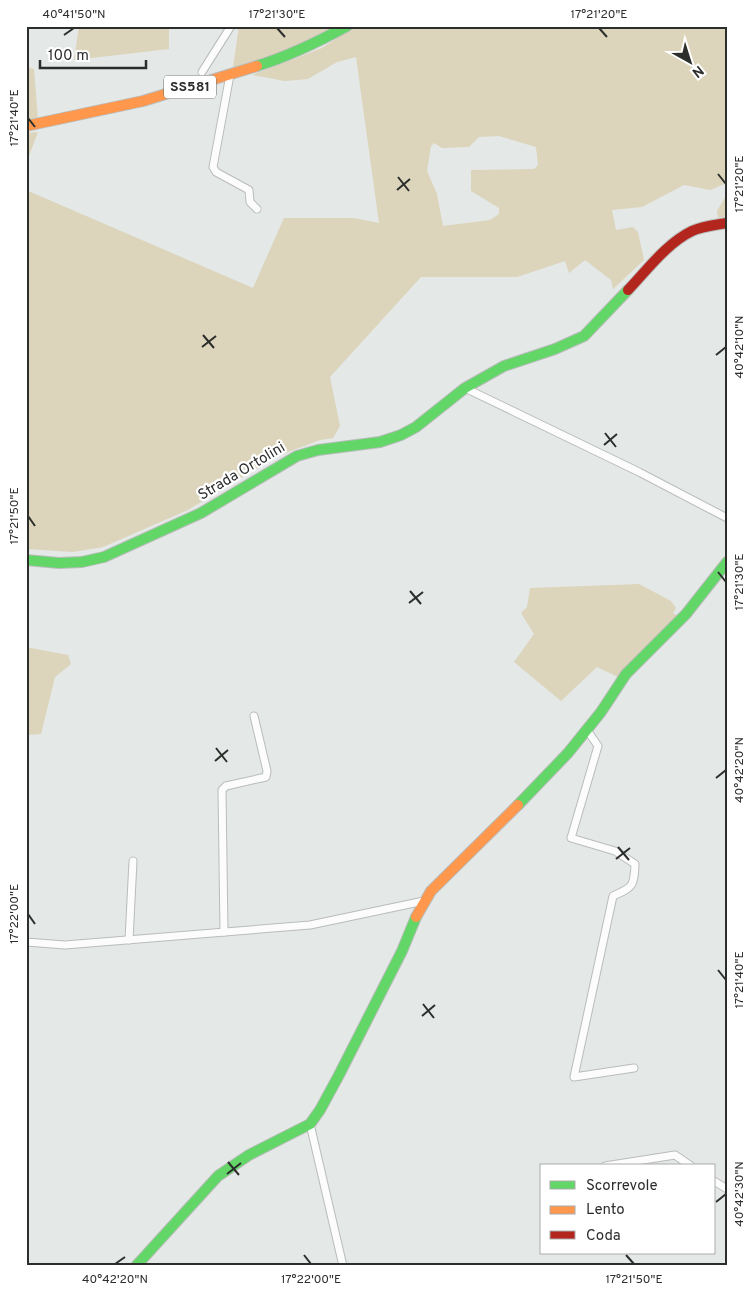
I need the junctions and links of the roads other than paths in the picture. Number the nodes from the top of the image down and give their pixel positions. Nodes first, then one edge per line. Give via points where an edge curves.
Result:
1 (231, 26) edge
2 (347, 26) edge
3 (202, 72) dead end
4 (230, 75) junction
5 (26, 126) edge
6 (257, 209) dead end
7 (727, 223) edge
8 (466, 388) junction
9 (727, 518) edge
10 (26, 560) edge
11 (727, 562) edge
12 (254, 716) dead end
13 (587, 730) junction
14 (132, 861) dead end
15 (424, 901) junction
16 (224, 932) junction
17 (128, 940) junction
18 (26, 942) edge
19 (634, 1068) dead end
20 (310, 1124) junction
21 (618, 1164) edge
22 (688, 1164) edge
23 (716, 1182) edge
24 (727, 1189) edge
25 (136, 1266) edge
26 (343, 1266) edge

1 - 3 street
2 - 4 main road, SS581 via 274,61
4 - 5 main road, SS581 via 143,101
4 - 6 street via 213,167 216,172 249,190 250,202
7 - 8 main road, Strada Ortolini via 694,230 683,236 584,336 555,350 504,366
8 - 9 street
8 - 10 main road, Strada Ortolini via 424,422 401,435 380,442 297,456 201,513 104,557 59,563
11 - 13 main road via 686,614 626,674
12 - 16 street via 266,777 226,786 222,790
13 - 15 main road via 536,788 450,871
13 - 19 street via 598,746 571,838 615,851 635,864 635,881 630,888 612,896 574,1077
14 - 17 street
15 - 16 street via 310,925
15 - 20 main road via 339,1075
16 - 17 street
17 - 18 street via 65,945
20 - 25 main road via 250,1155 218,1176
20 - 26 street
21 - 22 street via 675,1155
23 - 24 street

